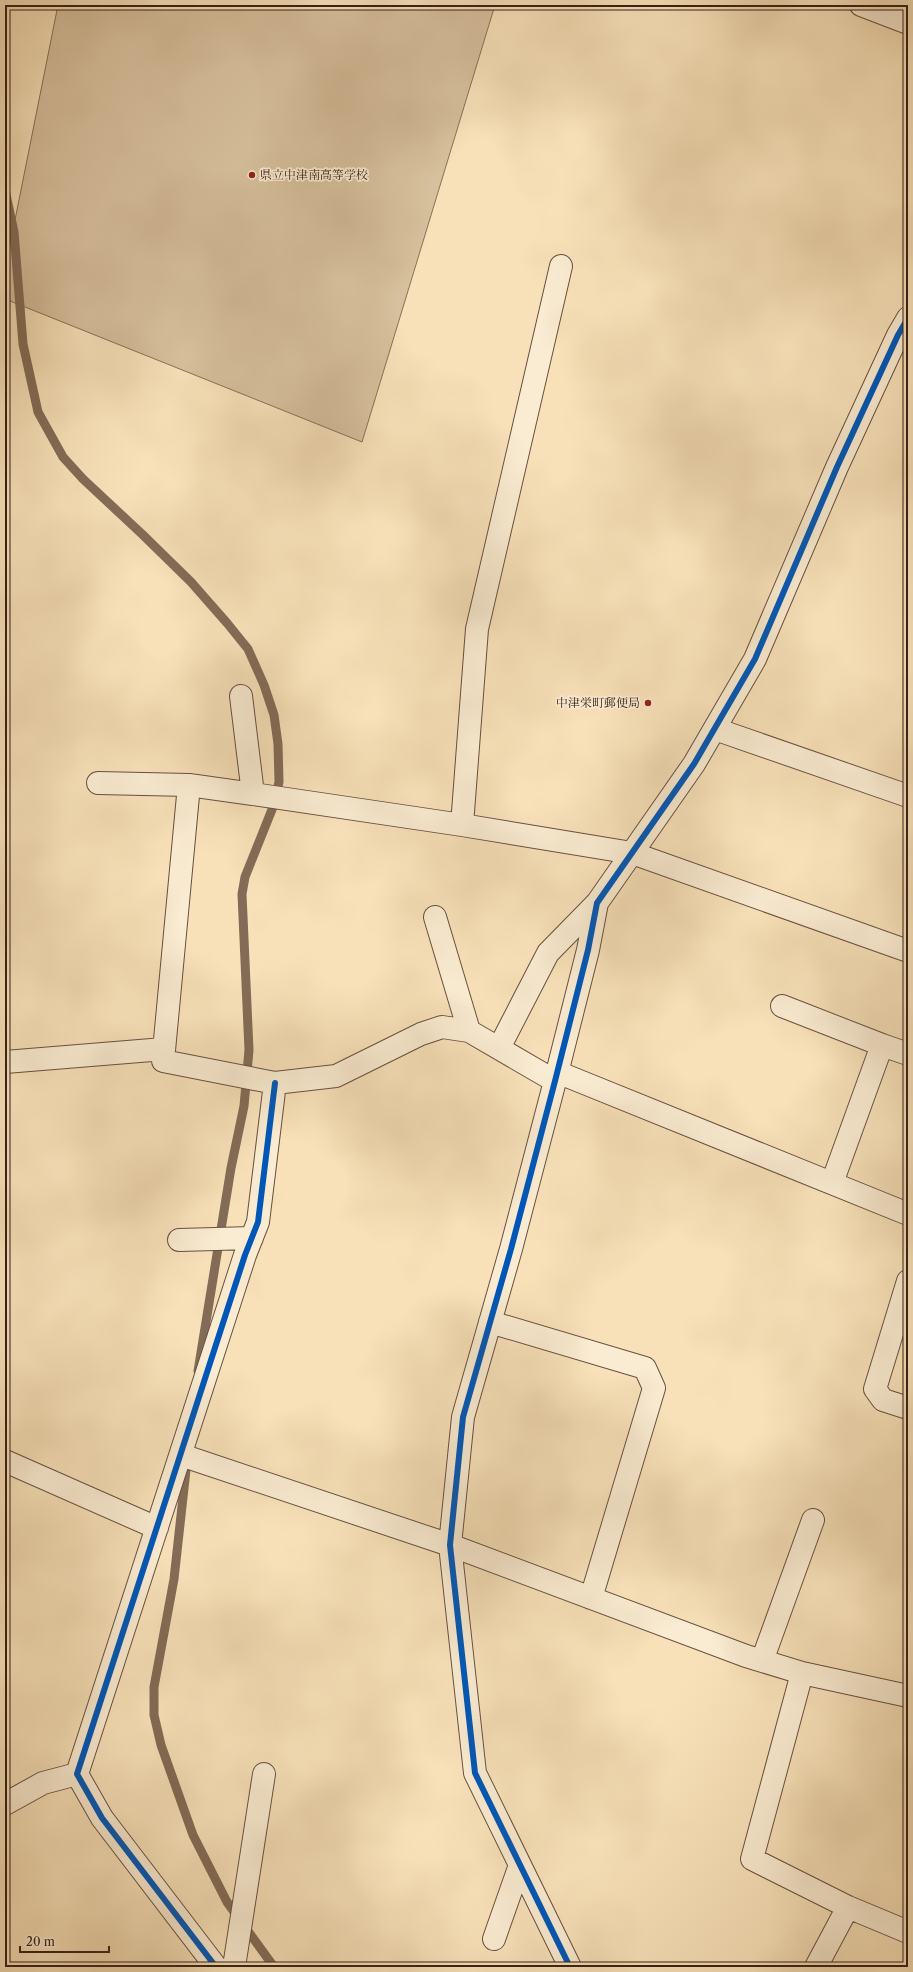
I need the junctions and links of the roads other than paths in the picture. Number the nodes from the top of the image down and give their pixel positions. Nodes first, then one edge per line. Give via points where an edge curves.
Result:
1 (861, 5) edge
2 (908, 22) edge
3 (561, 266) dead end
4 (908, 318) edge
5 (241, 696) dead end
6 (715, 729) junction
7 (98, 783) dead end
8 (189, 785) junction
9 (253, 794) junction
10 (908, 796) edge
11 (462, 825) junction
12 (632, 853) junction
13 (597, 903) junction
14 (436, 917) dead end
15 (908, 951) edge
16 (782, 1006) dead end
17 (469, 1031) junction
18 (882, 1045) junction
19 (499, 1048) junction
20 (164, 1049) junction
21 (908, 1054) edge
22 (5, 1062) edge
23 (556, 1076) junction
24 (275, 1083) junction
25 (832, 1183) junction
26 (908, 1214) edge
27 (252, 1238) junction
28 (179, 1240) dead end
29 (908, 1281) edge
30 (490, 1322) junction
31 (908, 1408) edge
32 (180, 1455) junction
33 (5, 1461) edge
34 (813, 1520) dead end
35 (157, 1528) junction
36 (450, 1545) junction
37 (592, 1598) junction
38 (762, 1661) junction
39 (802, 1673) junction
40 (908, 1696) edge
41 (77, 1774) junction
42 (264, 1774) dead end
43 (5, 1804) edge
44 (520, 1865) junction
45 (848, 1907) junction
46 (908, 1932) edge
47 (494, 1939) dead end
48 (216, 1967) edge
49 (234, 1967) edge
50 (570, 1967) edge
51 (816, 1967) edge

1 - 2 street
3 - 11 street via 477,629
4 - 6 street via 837,467 755,659
5 - 9 street
6 - 10 street
6 - 12 street via 694,764
7 - 8 street
8 - 9 street
8 - 20 street
9 - 11 street
11 - 12 street
12 - 13 street
12 - 15 street
13 - 19 street via 548,953
13 - 23 street via 588,950
14 - 17 street
16 - 18 street
17 - 19 street
17 - 24 street via 442,1027 421,1034 336,1076
18 - 21 street
18 - 25 street
19 - 23 street
20 - 22 street
20 - 24 street via 162,1061
23 - 25 street
23 - 30 street
24 - 27 street via 258,1222
25 - 26 street
27 - 28 street
27 - 32 street
29 - 31 street via 875,1389 883,1400
30 - 36 street via 463,1417
30 - 37 street via 646,1368 654,1388
32 - 35 street
32 - 36 street
33 - 35 street
34 - 38 street
35 - 41 street
36 - 37 street
36 - 44 street via 475,1773
37 - 38 street
38 - 39 street
39 - 40 street
39 - 45 street via 752,1859
41 - 43 street via 43,1783
41 - 48 street via 102,1818
42 - 49 street
44 - 47 street
44 - 50 street
45 - 46 street
45 - 51 street

